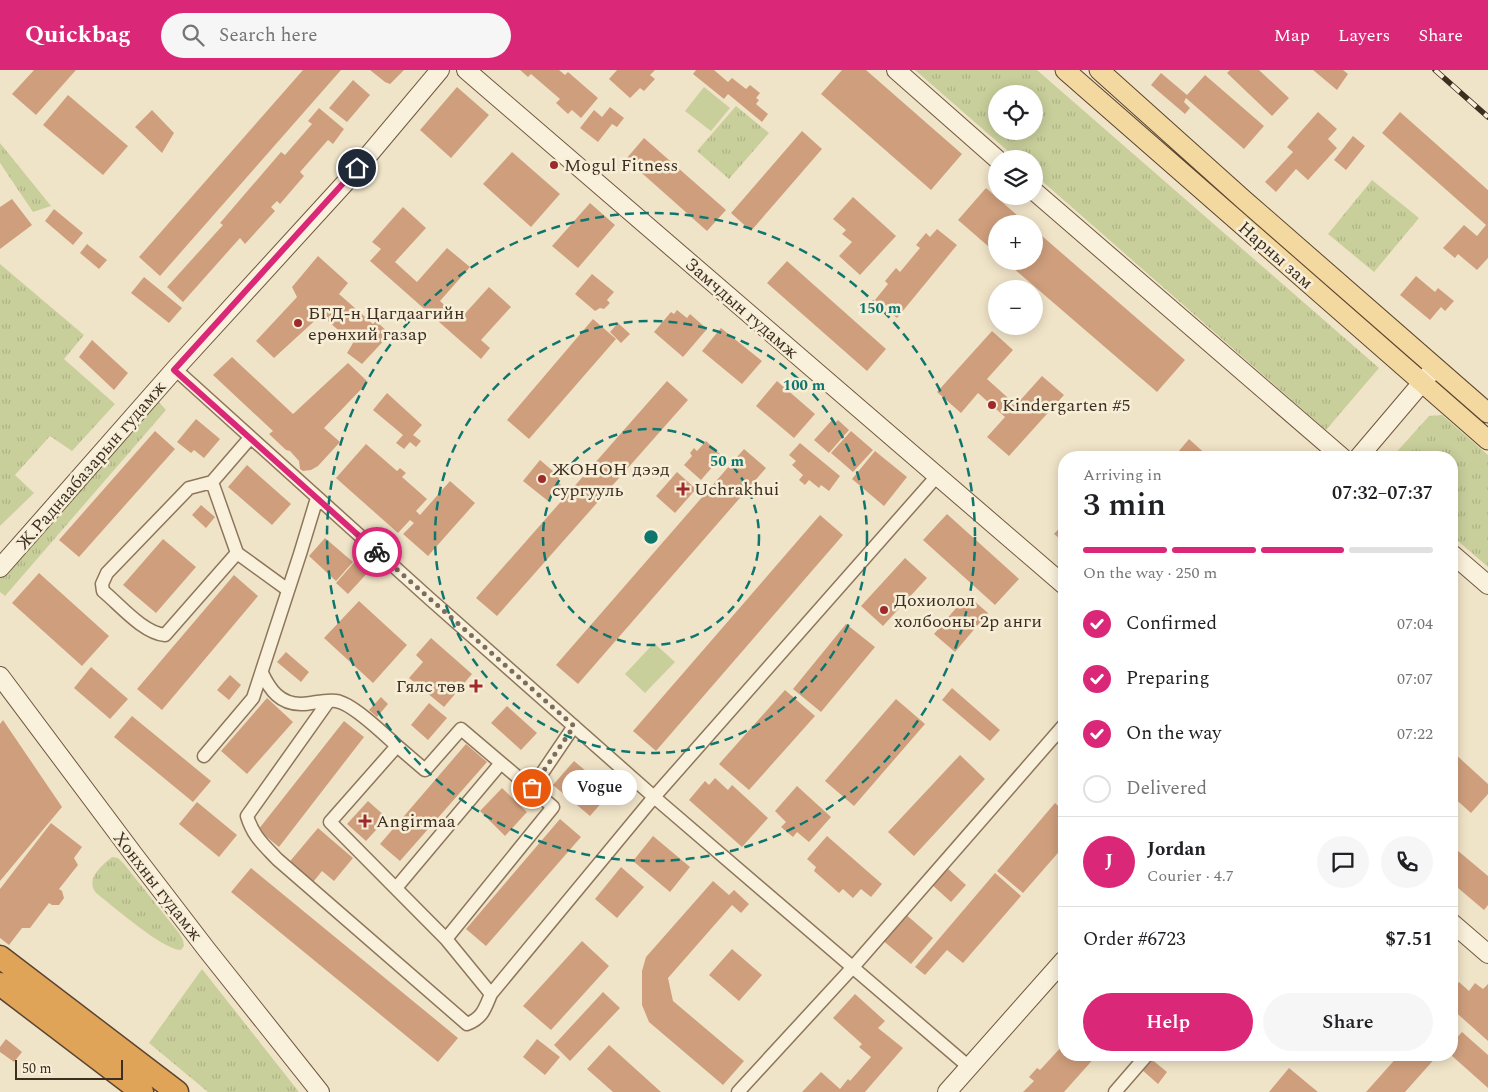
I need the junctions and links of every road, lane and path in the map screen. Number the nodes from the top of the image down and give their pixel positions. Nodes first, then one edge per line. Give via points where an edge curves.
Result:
1 (440, 70) edge
2 (466, 70) edge
3 (896, 70) edge
4 (1065, 70) edge
5 (1099, 70) edge
6 (988, 151) edge
7 (1043, 198) edge
8 (1435, 367) junction
9 (174, 370) junction
10 (1422, 383) junction
11 (1488, 413) edge
12 (250, 438) junction
13 (1488, 440) edge
14 (1335, 451) edge
15 (1364, 451) edge
16 (937, 476) junction
17 (212, 482) junction
18 (317, 498) junction
19 (237, 553) junction
20 (1458, 559) edge
21 (0, 568) edge
22 (1058, 581) edge
23 (1488, 585) edge
24 (288, 590) junction
25 (262, 674) junction
26 (0, 676) edge
27 (328, 702) junction
28 (574, 726) junction
29 (1058, 732) edge
30 (397, 746) junction
31 (204, 756) dead end
32 (500, 762) junction
33 (532, 788) junction
34 (654, 797) junction
35 (396, 888) junction
36 (1458, 928) edge
37 (446, 939) junction
38 (1488, 954) edge
39 (0, 957) edge
40 (853, 967) junction
41 (1058, 967) edge
42 (0, 984) edge
43 (491, 994) junction
44 (1142, 1061) edge
45 (969, 1067) junction
46 (142, 1092) edge
47 (177, 1092) edge
48 (320, 1092) edge
49 (738, 1092) edge
50 (946, 1092) edge
51 (1115, 1092) edge

1 - 9 street, Ж.Раднаабазарын гудамж via 345,182
2 - 16 street, Замчдын гудамж
3 - 6 street
4 - 10 main road, Нарны зам
5 - 8 main road, Нарны зам
7 - 14 street
8 - 10 street
8 - 11 main road, Нарны зам
9 - 12 street
9 - 21 street, Ж.Раднаабазарын гудамж
10 - 13 main road, Нарны зам
10 - 15 street
12 - 17 street
12 - 18 street
16 - 22 street, Замчдын гудамж
16 - 34 street
17 - 19 street
17 - 19 street via 189,488 107,573 102,584 104,591 144,626 165,635
18 - 24 street
18 - 28 street
19 - 24 street
20 - 23 street
24 - 25 street
25 - 27 street via 269,689 290,703
25 - 31 street via 253,698
26 - 48 street, Хонхны гудамж via 158,887
27 - 30 street via 336,701 353,709
27 - 43 street via 248,816 257,838 467,1024 482,1014
28 - 33 street
28 - 34 street
29 - 40 street
30 - 32 street via 425,770 461,729
30 - 35 street via 330,822
32 - 33 street
32 - 35 street
33 - 37 street via 553,807
34 - 40 street
34 - 43 street
35 - 37 street
36 - 38 street
37 - 43 street
39 - 47 highway
40 - 45 street
40 - 49 street
41 - 45 street
42 - 46 highway
44 - 51 street
45 - 50 street

